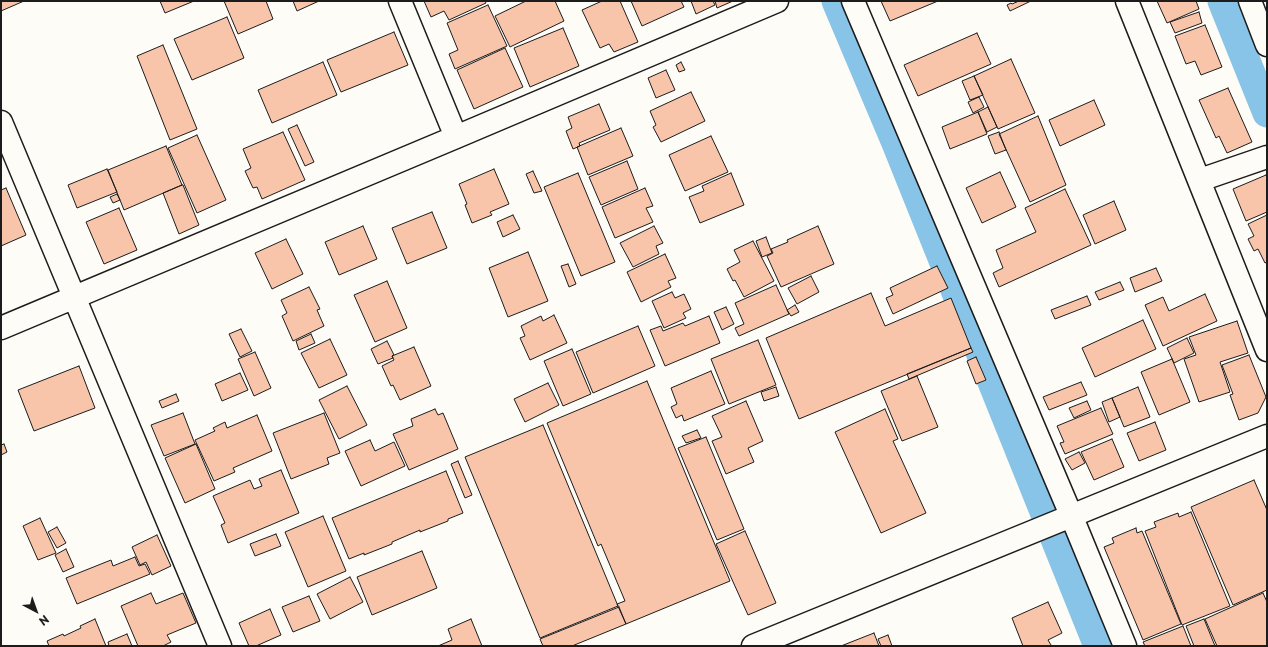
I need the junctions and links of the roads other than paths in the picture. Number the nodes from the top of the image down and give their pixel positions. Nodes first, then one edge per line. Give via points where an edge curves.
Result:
1 (400, 1) edge
2 (777, 1) edge
3 (853, 1) edge
4 (1127, 1) edge
5 (1250, 1) edge
6 (1267, 45) edge
7 (1, 122) edge
8 (456, 137) junction
9 (1267, 157) edge
10 (1200, 180) junction
11 (74, 298) junction
12 (1, 328) edge
13 (1267, 350) edge
14 (1267, 436) edge
15 (1071, 515) junction
16 (220, 646) edge
17 (753, 646) edge
18 (1125, 646) edge

1 - 8 street
2 - 8 street
3 - 15 street
4 - 10 street
5 - 6 street
7 - 11 street
8 - 11 street
9 - 10 street
10 - 13 street
11 - 12 street
11 - 16 street
14 - 15 street
15 - 17 street
15 - 18 street

